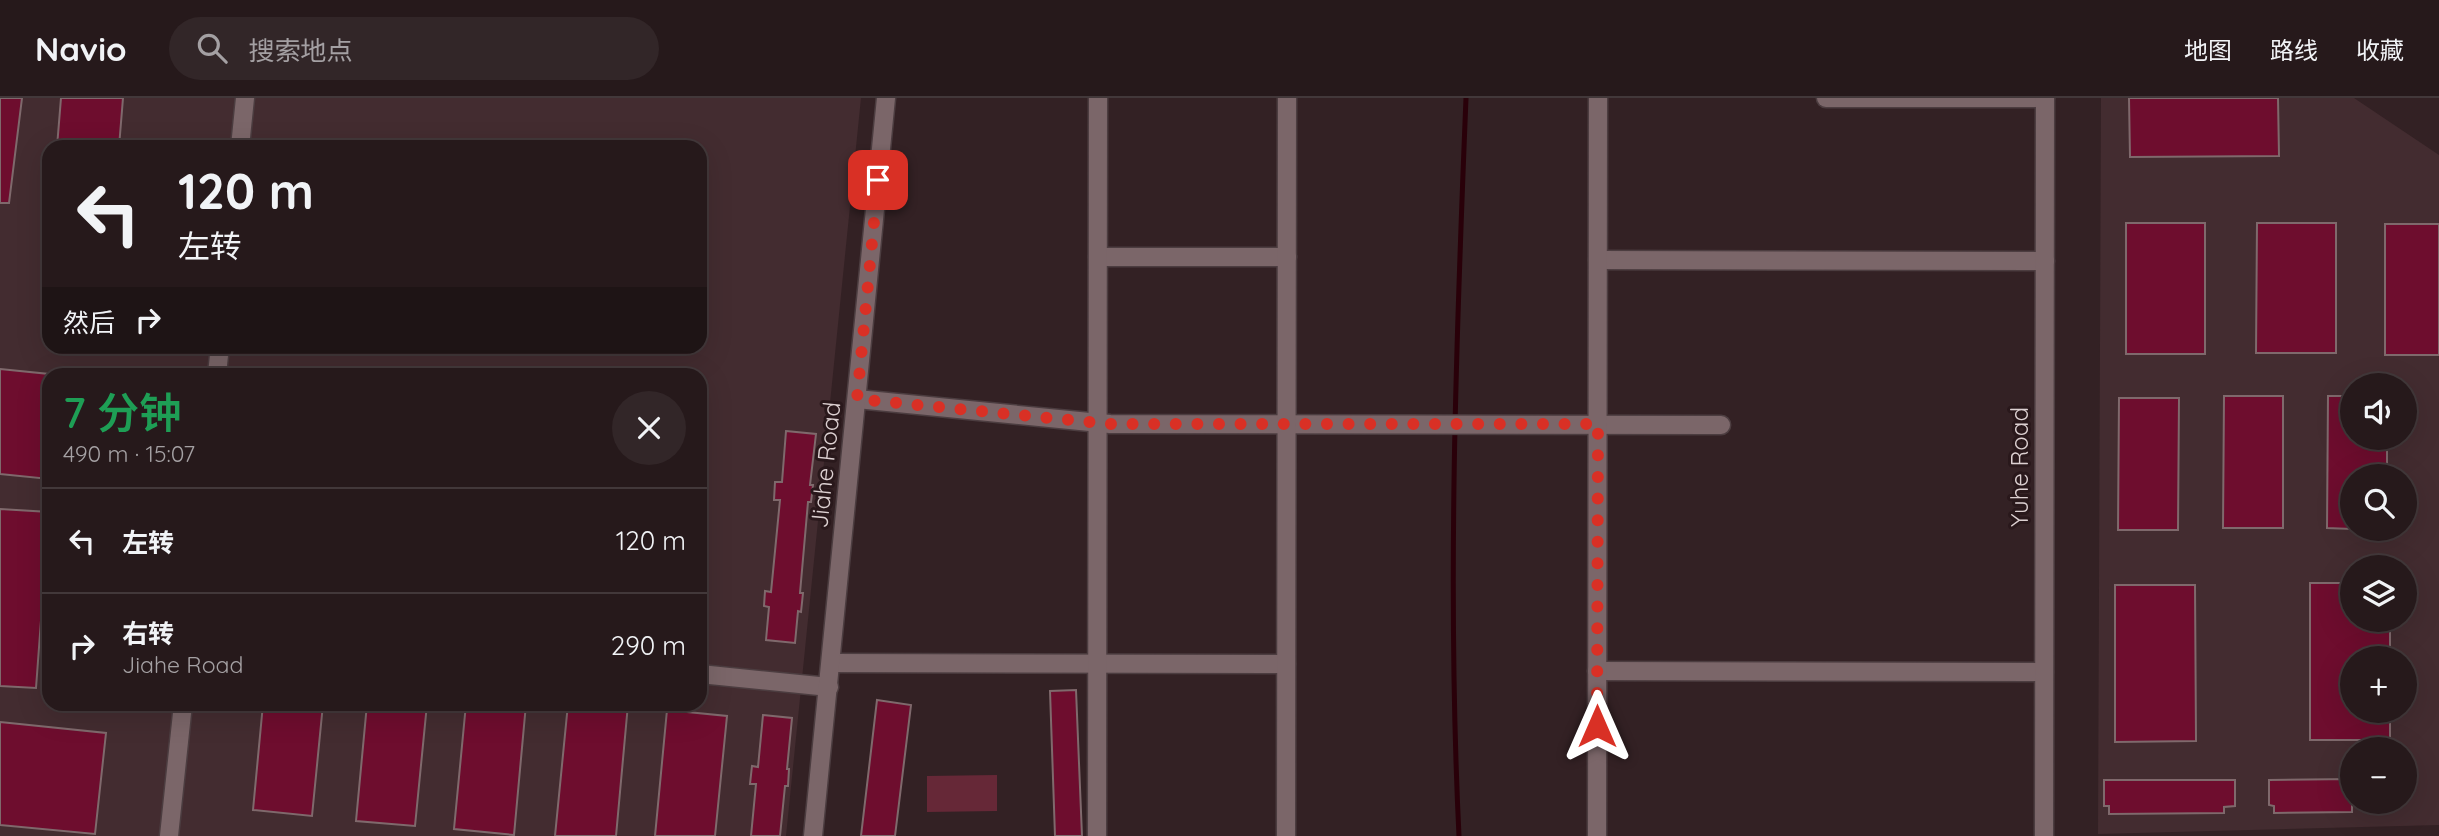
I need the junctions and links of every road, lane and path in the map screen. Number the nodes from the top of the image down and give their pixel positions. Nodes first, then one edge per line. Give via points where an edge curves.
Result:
1 (246, 98) edge
2 (886, 98) edge
3 (1098, 98) edge
4 (1287, 98) edge
5 (1598, 98) edge
6 (1826, 98) edge
7 (2045, 98) edge
8 (241, 140) edge
9 (1098, 257) junction
10 (1287, 257) junction
11 (1598, 260) junction
12 (2045, 261) junction
13 (857, 399) junction
14 (1098, 422) junction
15 (1287, 424) junction
16 (1598, 424) junction
17 (1721, 425) dead end
18 (831, 663) junction
19 (1097, 664) junction
20 (1286, 664) junction
21 (1597, 671) junction
22 (2044, 672) junction
23 (707, 675) edge
24 (829, 687) junction
25 (182, 711) edge
26 (169, 836) edge
27 (813, 836) edge
28 (1097, 836) edge
29 (1286, 836) edge
30 (1597, 836) edge
31 (2044, 836) edge

1 - 8 street
2 - 13 street, Jiahe Road
3 - 9 street
4 - 10 street
5 - 11 street
6 - 7 street
7 - 12 street, Yuhe Road
9 - 10 street
9 - 14 street
10 - 15 street
11 - 12 street
11 - 16 street
12 - 22 street, Yuhe Road
13 - 14 street
13 - 18 street, Jiahe Road
14 - 15 street
14 - 19 street
15 - 16 street
15 - 20 street
16 - 17 street
16 - 21 street
18 - 19 street
18 - 24 street, Jiahe Road
19 - 20 street
19 - 28 street
20 - 29 street
21 - 22 street
21 - 30 street
22 - 31 street, Yuhe Road
23 - 24 street
24 - 27 street, Jiahe Road
25 - 26 street

